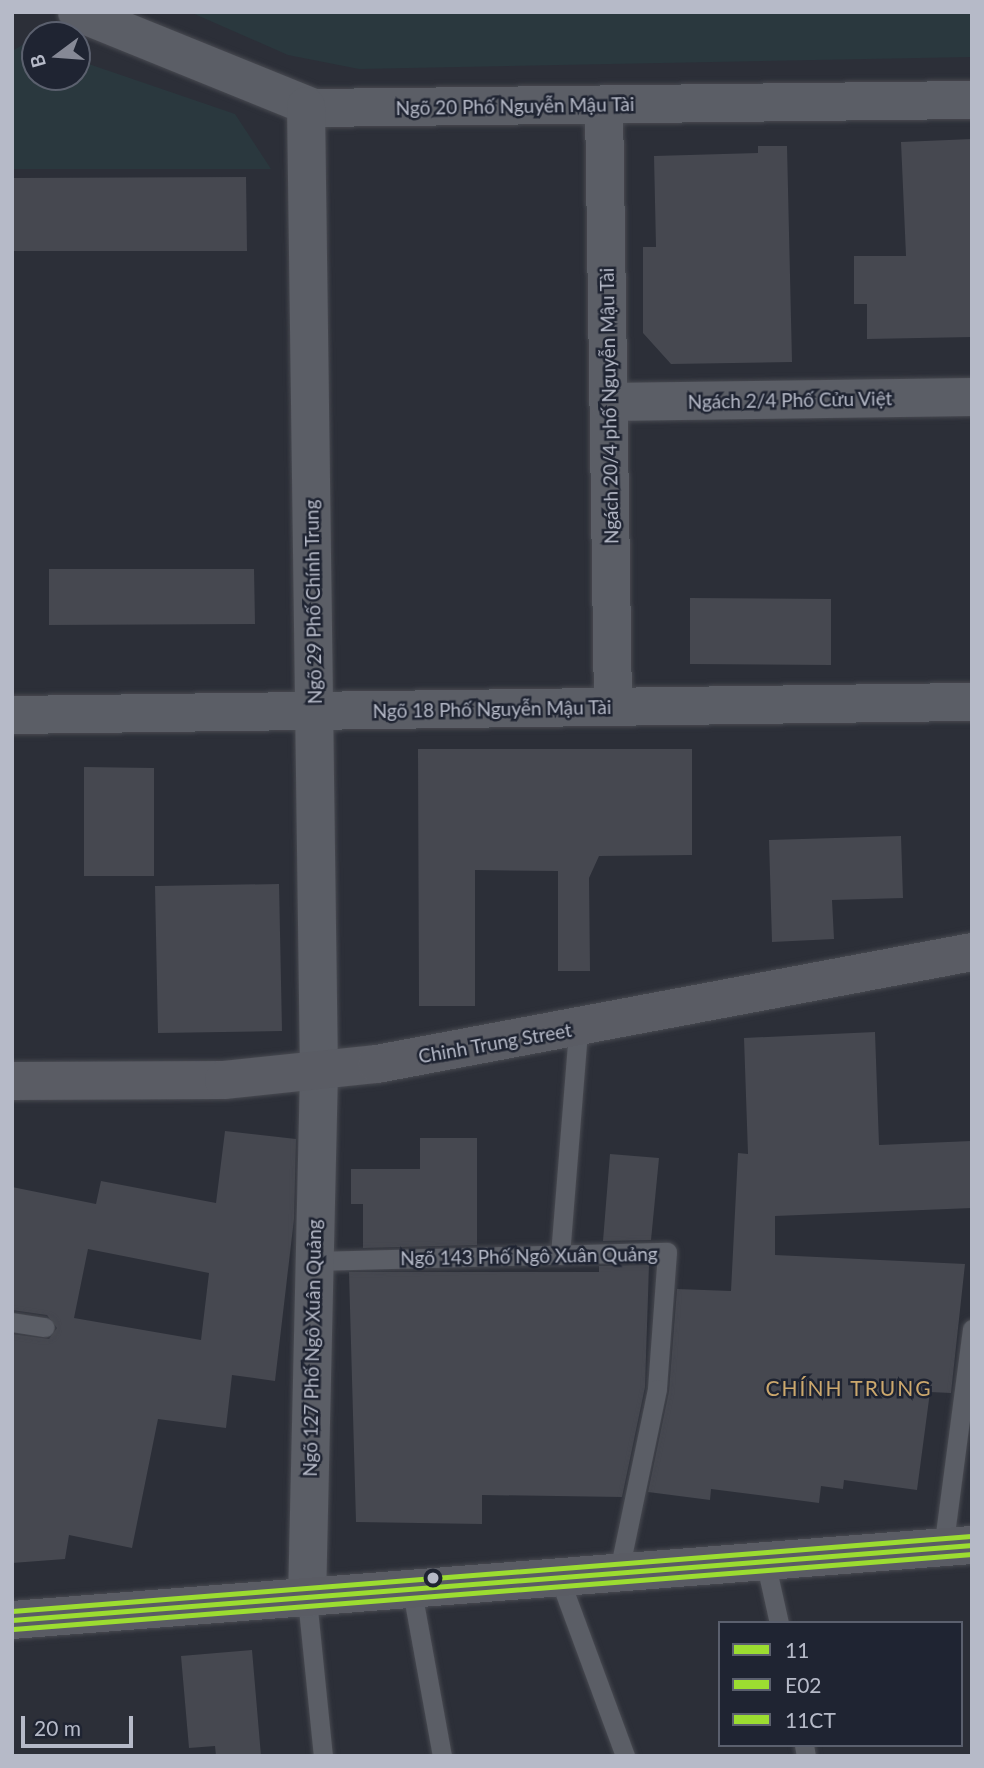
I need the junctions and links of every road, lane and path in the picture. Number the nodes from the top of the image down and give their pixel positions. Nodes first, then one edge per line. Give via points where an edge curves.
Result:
1 (77, 12) edge
2 (972, 100) edge
3 (604, 105) junction
4 (306, 106) junction
5 (972, 397) edge
6 (609, 402) junction
7 (972, 702) edge
8 (613, 707) junction
9 (314, 711) junction
10 (12, 715) edge
11 (972, 952) edge
12 (578, 1029) junction
13 (12, 1081) edge
14 (319, 1084) junction
15 (559, 1255) junction
16 (314, 1261) junction
17 (12, 1322) edge
18 (45, 1327) dead end
19 (972, 1329) edge
20 (958, 1547) edge
21 (766, 1565) junction
22 (618, 1576) junction
23 (560, 1580) junction
24 (412, 1591) junction
25 (307, 1599) junction
26 (12, 1620) edge
27 (779, 1621) edge
28 (323, 1756) edge
29 (442, 1756) edge
30 (625, 1756) edge

1 - 4 street, Ngõ 20 Phố Nguyễn Mậu Tài
2 - 3 street, Ngõ 20 Phố Nguyễn Mậu Tài
3 - 4 street, Ngõ 20 Phố Nguyễn Mậu Tài
3 - 6 street, Ngách 20/4 phố Nguyễn Mậu Tài
4 - 9 street, Ngõ 29 Phố Chính Trung
5 - 6 street, Ngách 2/4 Phố Cửu Việt
6 - 8 street, Ngách 20/4 phố Nguyễn Mậu Tài
7 - 8 street, Ngõ 18 Phố Nguyễn Mậu Tài
8 - 9 street, Ngõ 18 Phố Nguyễn Mậu Tài
9 - 10 street, Ngõ 18 Phố Nguyễn Mậu Tài
9 - 14 street, Ngõ 29 Phố Chính Trung
11 - 12 street, Chinh Trung Street
12 - 14 street, Chinh Trung Street
12 - 15 lane
13 - 14 street, Chinh Trung Street
14 - 16 street, Ngõ 127 Phố Ngô Xuân Quảng
15 - 16 lane, Ngõ 143 Phố Ngô Xuân Quảng
15 - 22 lane, Ngõ 143 Phố Ngô Xuân Quảng via 667,1252 657,1389
16 - 25 street, Ngõ 127 Phố Ngô Xuân Quảng
17 - 18 lane
19 - 20 lane
20 - 21 street
21 - 22 street
21 - 27 lane
22 - 23 street
23 - 24 street
23 - 30 lane
24 - 25 street
24 - 29 lane
25 - 26 street
25 - 28 lane

